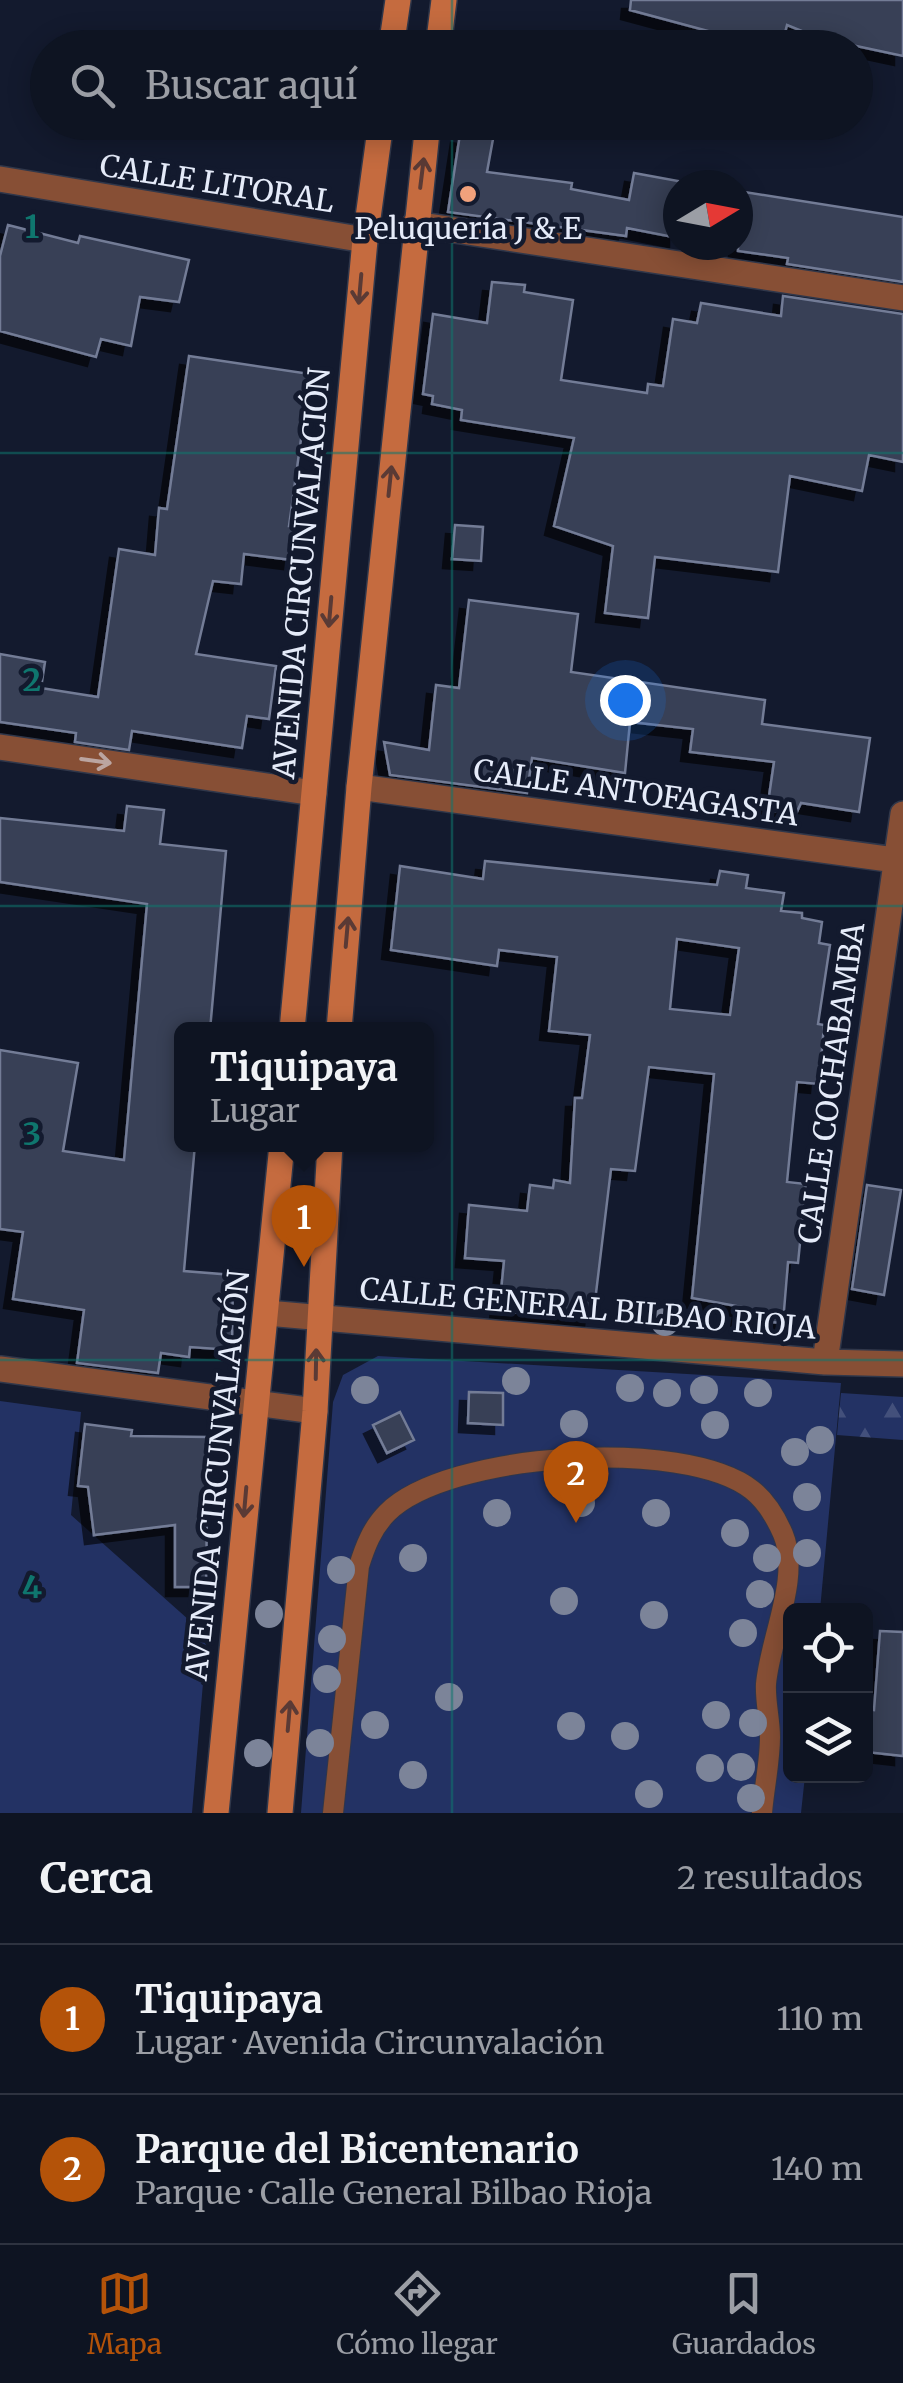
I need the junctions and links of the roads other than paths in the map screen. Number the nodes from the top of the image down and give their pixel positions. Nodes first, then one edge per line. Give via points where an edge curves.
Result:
1 (398, 0) edge
2 (444, 0) edge
3 (394, 30) edge
4 (440, 30) edge
5 (379, 140) edge
6 (426, 140) edge
7 (0, 179) edge
8 (415, 224) junction
9 (365, 240) junction
10 (903, 298) edge
11 (0, 747) edge
12 (360, 787) junction
13 (314, 793) junction
14 (903, 814) edge
15 (899, 860) edge
16 (293, 1022) edge
17 (341, 1022) edge
18 (281, 1152) edge
19 (329, 1152) edge
20 (267, 1313) junction
21 (317, 1318) junction
22 (826, 1362) junction
23 (903, 1364) edge
24 (0, 1370) edge
25 (253, 1405) junction
26 (315, 1411) junction
27 (216, 1813) edge
28 (280, 1813) edge
29 (333, 1813) edge
30 (762, 1813) edge

1 - 3 main road
2 - 4 main road
5 - 9 main road, AVENIDA CIRCUNVALACIÓN
8 -> 6 main road
7 - 9 street, CALLE LITORAL
8 - 10 street
12 -> 8 main road
9 -> 13 main road, AVENIDA CIRCUNVALACIÓN
11 -> 13 street
12 - 15 street, CALLE ANTOFAGASTA
17 -> 12 main road
13 - 16 main road, AVENIDA CIRCUNVALACIÓN
14 - 15 street, CALLE COCHABAMBA
15 - 22 street, CALLE COCHABAMBA
18 - 20 main road, AVENIDA CIRCUNVALACIÓN
19 - 21 main road
20 - 21 street, CALLE GENERAL BILBAO RIOJA
20 - 25 main road, AVENIDA CIRCUNVALACIÓN
21 - 22 street, CALLE GENERAL BILBAO RIOJA
26 -> 21 main road
22 - 23 street, CALLE GENERAL BILBAO RIOJA
24 - 25 street
25 - 26 street
25 -> 27 main road, AVENIDA CIRCUNVALACIÓN
28 -> 26 main road
29 - 30 lane via 359,1566 367,1540 387,1513 407,1498 483,1468 605,1458 720,1473 753,1490 785,1538 789,1564 766,1688 770,1737

